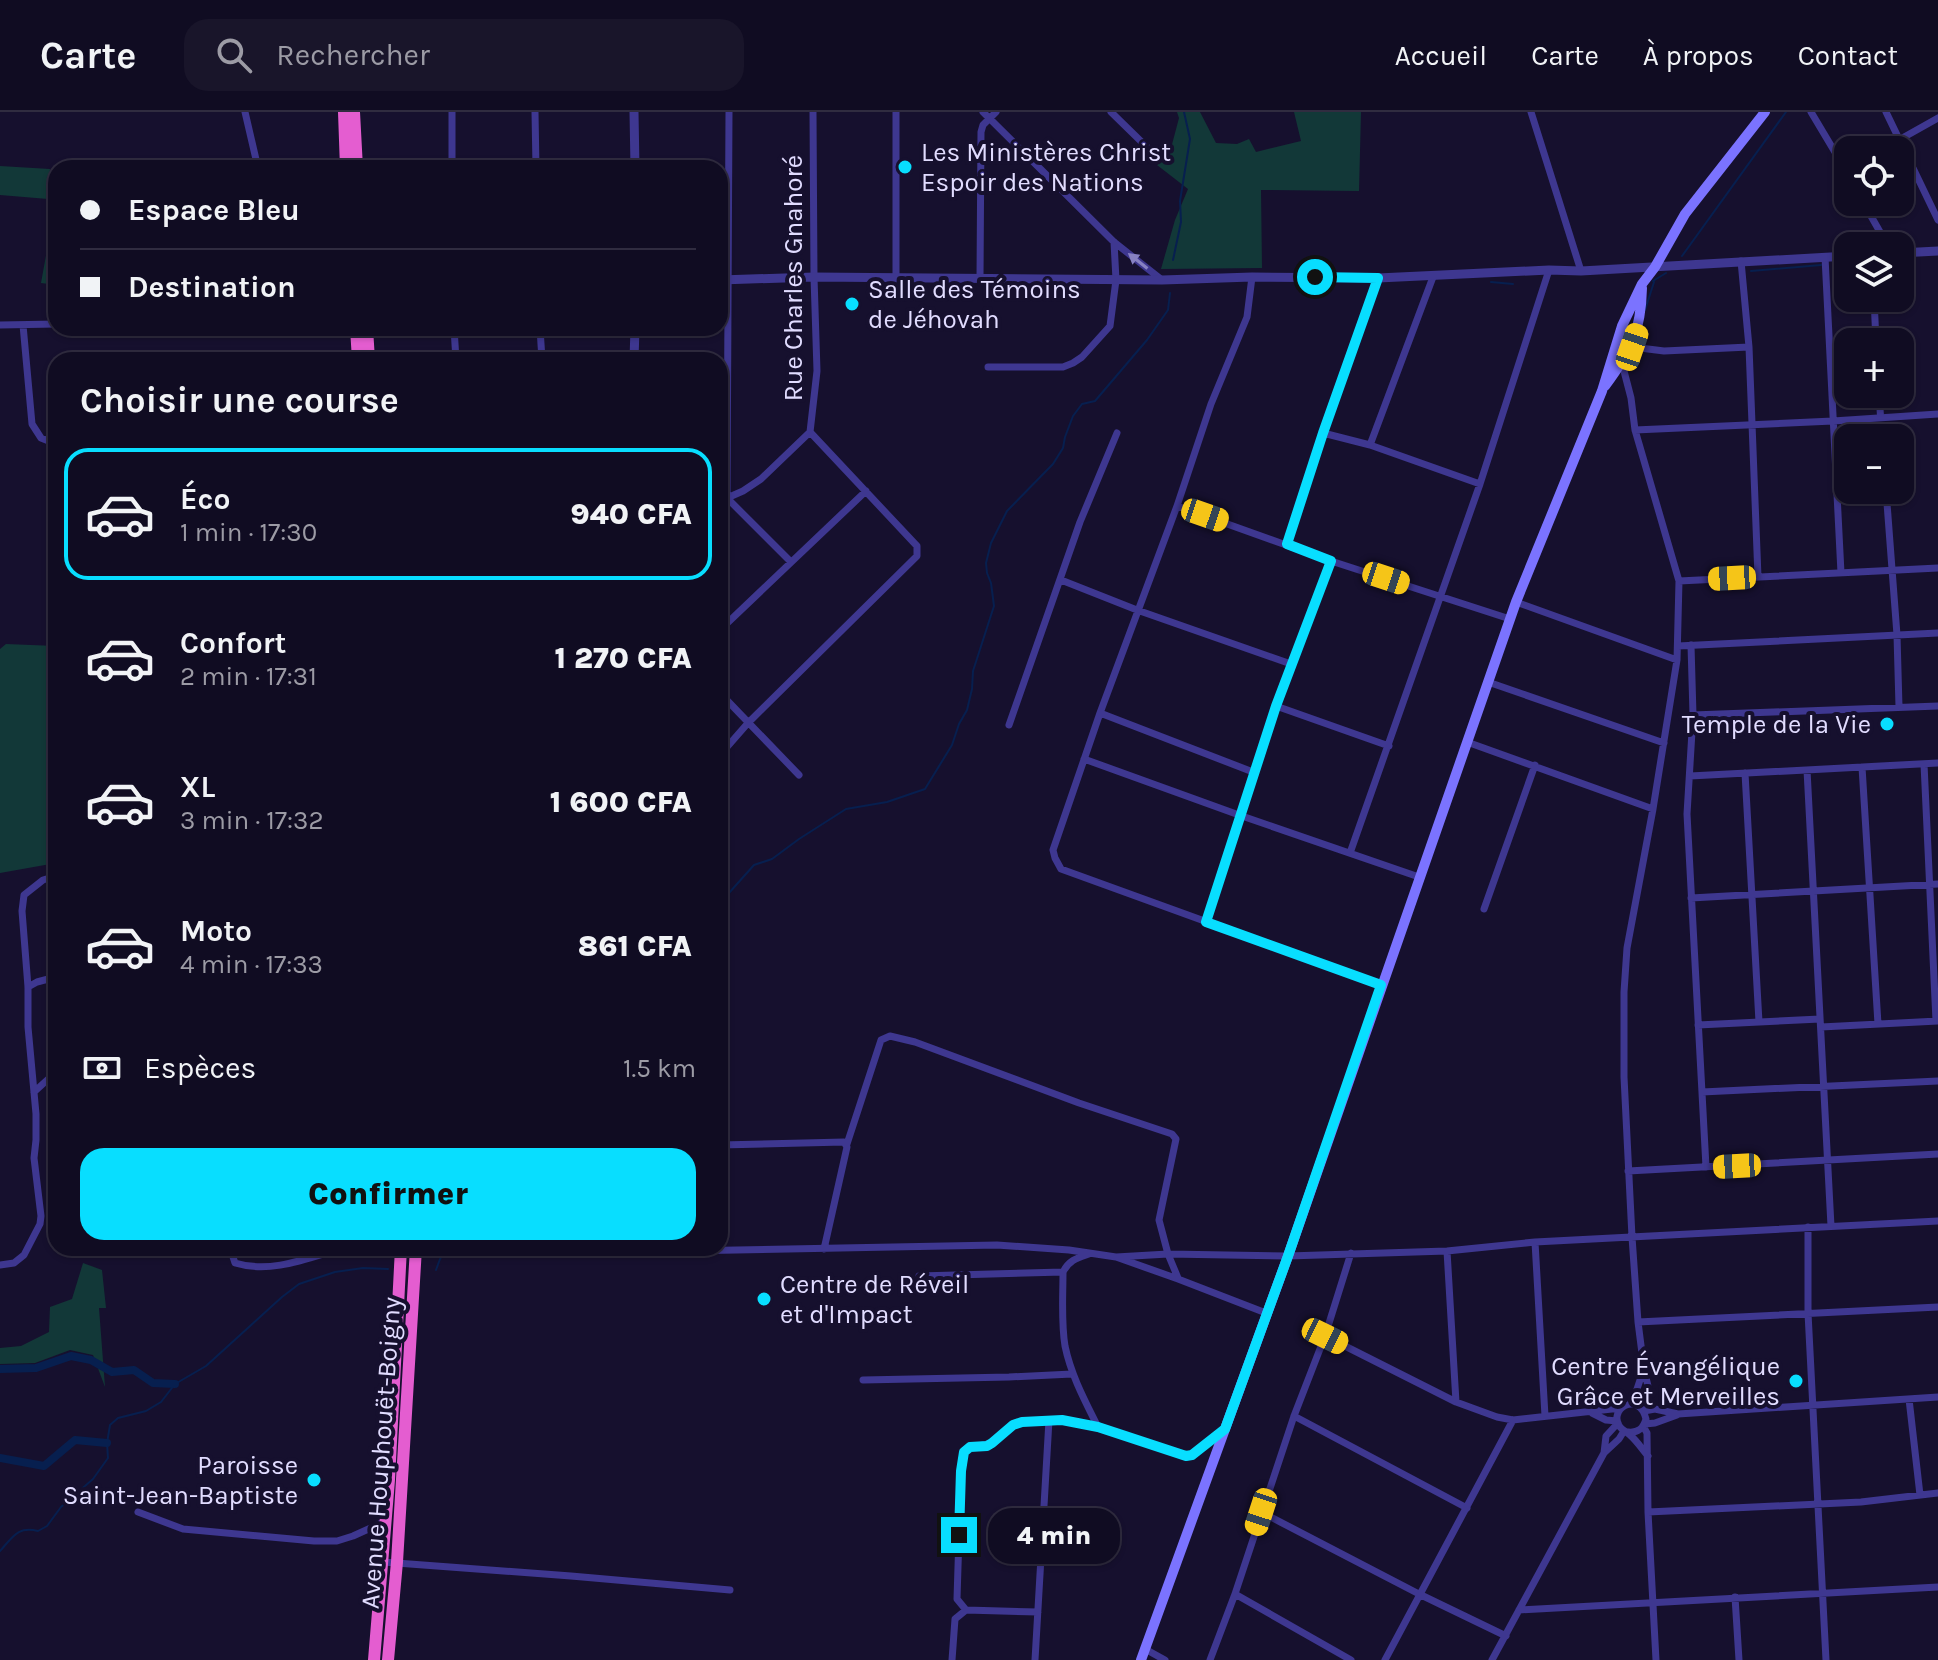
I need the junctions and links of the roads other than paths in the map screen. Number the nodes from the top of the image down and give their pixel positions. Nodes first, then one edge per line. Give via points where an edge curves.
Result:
1 (245, 112) edge
2 (344, 112) edge
3 (354, 112) edge
4 (452, 112) edge
5 (535, 112) edge
6 (634, 112) edge
7 (729, 112) edge
8 (813, 112) edge
9 (896, 112) edge
10 (983, 112) edge
11 (996, 112) edge
12 (1111, 112) edge
13 (1531, 112) edge
14 (1765, 112) edge
15 (1811, 112) edge
16 (1886, 112) edge
17 (1938, 118) edge
18 (989, 119) junction
19 (1898, 136) edge
20 (1905, 136) edge
21 (1834, 150) edge
22 (1156, 156) dead end
23 (256, 160) edge
24 (346, 160) edge
25 (357, 160) edge
26 (452, 160) edge
27 (536, 160) edge
28 (635, 160) edge
29 (728, 160) edge
30 (1914, 169) edge
31 (1938, 220) edge
32 (1114, 242) junction
33 (1938, 251) edge
34 (1914, 252) edge
35 (1825, 257) junction
36 (1834, 257) edge
37 (1741, 261) junction
38 (1655, 267) junction
39 (1549, 270) junction
40 (1581, 271) junction
41 (814, 277) junction
42 (1252, 277) junction
43 (1433, 277) junction
44 (980, 278) junction
45 (1378, 278) junction
46 (896, 279) junction
47 (728, 280) edge
48 (1116, 280) junction
49 (1162, 280) junction
50 (1642, 284) junction
51 (48, 324) edge
52 (0, 325) edge
53 (23, 325) junction
54 (1616, 342) junction
55 (1632, 347) junction
56 (1749, 347) junction
57 (1623, 362) junction
58 (988, 367) dead end
59 (1602, 391) junction
60 (1880, 408) edge
61 (1938, 414) edge
62 (1880, 417) junction
63 (1833, 421) junction
64 (1881, 424) edge
65 (1751, 425) junction
66 (1635, 430) junction
67 (810, 432) junction
68 (1117, 433) dead end
69 (1323, 433) junction
70 (48, 441) edge
71 (1370, 445) junction
72 (1480, 484) junction
73 (866, 491) junction
74 (728, 497) edge
75 (728, 504) edge
76 (1887, 504) edge
77 (1177, 506) junction
78 (1287, 544) junction
79 (1331, 561) junction
80 (791, 562) junction
81 (1938, 568) edge
82 (1892, 571) junction
83 (1841, 573) junction
84 (1758, 577) junction
85 (1061, 580) junction
86 (1679, 581) junction
87 (1440, 596) junction
88 (1516, 602) junction
89 (1137, 610) junction
90 (1510, 619) junction
91 (728, 622) edge
92 (1938, 633) edge
93 (1897, 635) junction
94 (1691, 645) junction
95 (1678, 646) junction
96 (1677, 660) junction
97 (1291, 664) junction
98 (1488, 682) junction
99 (728, 702) edge
100 (1276, 706) junction
101 (1938, 706) edge
102 (1899, 707) junction
103 (1100, 713) junction
104 (1693, 715) junction
105 (748, 723) junction
106 (1009, 725) dead end
107 (1467, 742) junction
108 (1664, 743) junction
109 (728, 746) edge
110 (1389, 746) junction
111 (1084, 759) junction
112 (1938, 763) edge
113 (1924, 764) junction
114 (1535, 765) junction
115 (1862, 767) junction
116 (1807, 770) junction
117 (1253, 772) junction
118 (1745, 773) junction
119 (799, 775) dead end
120 (1690, 776) junction
121 (1653, 809) junction
122 (1239, 815) junction
123 (1350, 853) junction
124 (1419, 877) junction
125 (48, 878) edge
126 (1934, 884) edge
127 (1869, 888) junction
128 (1813, 891) junction
129 (1752, 894) junction
130 (1691, 898) junction
131 (1484, 909) dead end
132 (1206, 922) junction
133 (48, 979) edge
134 (1381, 985) junction
135 (28, 987) junction
136 (1937, 1021) edge
137 (1759, 1022) junction
138 (1820, 1023) junction
139 (1878, 1024) junction
140 (1698, 1025) junction
141 (48, 1079) edge
142 (1938, 1081) edge
143 (1824, 1086) junction
144 (34, 1092) junction
145 (1702, 1092) junction
146 (847, 1144) junction
147 (728, 1145) edge
148 (1938, 1154) edge
149 (1827, 1160) junction
150 (1706, 1167) junction
151 (1628, 1171) junction
152 (1938, 1221) edge
153 (1831, 1226) junction
154 (1808, 1227) junction
155 (1632, 1237) junction
156 (1535, 1242) junction
157 (824, 1249) junction
158 (728, 1250) edge
159 (1447, 1251) junction
160 (1095, 1252) junction
161 (1351, 1253) junction
162 (1168, 1254) junction
163 (233, 1256) edge
164 (314, 1256) edge
165 (401, 1256) edge
166 (416, 1256) edge
167 (1288, 1256) junction
168 (1116, 1257) junction
169 (0, 1265) edge
170 (1063, 1272) junction
171 (919, 1276) dead end
172 (1178, 1279) junction
173 (1938, 1307) edge
174 (1266, 1313) junction
175 (1808, 1313) junction
176 (1638, 1322) junction
177 (1325, 1336) junction
178 (1644, 1369) junction
179 (1072, 1374) junction
180 (863, 1380) dead end
181 (1938, 1397) edge
182 (1909, 1399) junction
183 (1456, 1402) junction
184 (1630, 1404) junction
185 (1813, 1405) junction
186 (1621, 1408) junction
187 (1643, 1411) junction
188 (1590, 1412) junction
189 (1678, 1414) junction
190 (1294, 1416) junction
191 (1545, 1416) junction
192 (1049, 1420) junction
193 (1513, 1420) junction
194 (1617, 1422) junction
195 (1644, 1425) junction
196 (1098, 1427) junction
197 (1225, 1429) junction
198 (1626, 1432) junction
199 (1604, 1453) junction
200 (1648, 1456) junction
201 (1938, 1493) edge
202 (1920, 1495) junction
203 (1818, 1503) junction
204 (1467, 1508) junction
205 (138, 1512) dead end
206 (1261, 1512) junction
207 (1648, 1512) junction
208 (386, 1521) junction
209 (383, 1562) junction
210 (397, 1562) junction
211 (1938, 1587) edge
212 (730, 1590) dead end
213 (1822, 1593) junction
214 (1235, 1594) junction
215 (1419, 1594) junction
216 (1735, 1597) junction
217 (1653, 1602) junction
218 (966, 1610) junction
219 (1519, 1610) junction
220 (1038, 1612) junction
221 (1506, 1636) junction
222 (1143, 1654) edge
223 (374, 1660) edge
224 (388, 1660) edge
225 (952, 1660) edge
226 (1035, 1660) edge
227 (1165, 1660) edge
228 (1210, 1660) edge
229 (1351, 1660) edge
230 (1385, 1660) edge
231 (1492, 1660) edge
232 (1656, 1660) edge
233 (1739, 1660) edge
234 (1826, 1660) edge

1 - 23 street
2 - 24 highway
3 - 25 highway
4 - 26 street
5 - 27 street
6 - 28 street
7 - 29 street
8 - 41 street, Rue Charles Gnahoré
9 - 46 street
10 - 18 street
11 - 18 street
12 - 22 street
13 - 40 street
14 - 38 main road via 1685,214
15 - 21 street
16 - 19 street
17 - 20 street
18 - 32 street
18 - 44 street via 981,132
30 - 31 street
32 - 48 street
49 -> 32 street
33 - 34 street
35 - 36 street
35 - 37 street
35 - 63 street
37 - 38 street
37 - 56 street
38 - 40 street
38 - 50 main road
39 - 40 street
39 - 43 street
39 - 72 street
41 - 46 street
41 - 47 street
41 - 67 street, Rue Charles Gnahoré via 817,371
42 - 45 street
42 - 49 street
42 - 77 street via 1247,317
43 - 45 street
43 - 71 street
44 - 46 street
44 - 48 street
45 - 69 street
48 - 49 street
48 - 58 street via 1110,326 1082,357 1063,367
50 - 54 main road
50 - 55 main road
51 - 53 street
52 - 53 street
53 - 70 street via 32,424
54 - 57 street
54 - 59 main road
55 - 56 street
55 - 57 main road
56 - 65 street
57 - 59 main road
57 - 66 street
59 - 88 main road
60 - 62 street
61 - 62 street
62 - 63 street
62 - 64 street
63 - 65 street
63 - 83 street
65 - 66 street
65 - 84 street
66 - 86 street
67 - 73 street
67 - 74 street, Rue Charles Gnahoré via 761,479
68 - 85 street
69 - 71 street
69 - 78 street
71 - 72 street
72 - 87 street
73 - 80 street
73 - 105 street via 917,546 917,556
75 - 80 street
76 - 82 street
77 - 78 street
77 - 89 street
78 - 79 street
79 - 87 street
79 - 97 street
80 - 91 street
81 - 82 street
82 - 83 street
82 - 93 street
83 - 84 street
84 - 86 street
85 - 89 street
85 - 106 street
86 - 95 street
87 - 90 street
87 - 110 street
88 - 90 main road
88 - 96 street
89 - 97 street
89 - 103 street
90 - 98 main road
92 - 93 street
93 - 94 street
93 - 102 street
94 - 95 street
94 - 104 street
95 - 96 street
96 - 108 street
97 - 100 street
98 - 107 main road
98 - 108 street
99 - 105 street
100 - 110 street
100 - 117 street
101 - 102 street
102 - 104 street
103 - 111 street
103 - 117 street
104 - 120 street
105 - 109 street
105 - 119 street
107 - 114 street
107 - 124 main road
108 - 121 street
110 - 123 street
111 - 122 street
111 - 132 street via 1053,850 1061,869
112 - 113 street
113 - 115 street
113 - 126 street
114 - 121 street
114 - 131 street
115 - 116 street
115 - 127 street
116 - 118 street
116 - 128 street
117 - 122 street
118 - 120 street
118 - 129 street
120 - 130 street
121 - 151 street via 1627,948
122 - 123 street
122 - 132 street
123 - 124 street
124 - 134 main road
125 - 135 street via 24,895
126 - 127 street
126 - 136 street
127 - 128 street
127 - 139 street
128 - 129 street
128 - 138 street
129 - 130 street
129 - 137 street
130 - 140 street
132 - 134 street
133 - 135 street
134 - 167 main road
135 - 144 street
136 - 139 street
137 - 138 street
137 - 140 street
138 - 139 street
138 - 143 street
140 - 145 street
141 - 144 street
142 - 143 street
143 - 145 street
143 - 149 street
144 - 169 street via 40,1224 20,1260
145 - 150 street
146 - 147 street
146 - 157 street
146 - 162 street via 881,1040 890,1036 915,1042 1172,1134 1176,1146 1159,1220
148 - 149 street
149 - 150 street
149 - 153 street
150 - 151 street
151 - 155 street
152 - 153 street
153 - 154 street
154 - 155 street
154 - 175 street
155 - 156 street
155 - 176 street
156 - 159 street
156 - 191 street
157 - 158 street
157 - 160 street via 997,1245
159 - 161 street
159 - 183 street
160 - 168 street
160 - 170 street via 1076,1258
161 - 167 street
161 - 177 street
162 - 167 street
162 - 168 street
162 - 172 street
163 - 164 street via 235,1263 247,1267 278,1266
165 - 208 highway, Avenue Houphouët-Boigny
166 - 210 highway, Avenue Houphouët-Boigny
167 - 174 main road
168 - 172 street
170 - 171 street
170 - 179 street via 1063,1327
172 - 174 street
173 - 175 street
174 - 197 main road
175 - 176 street
175 - 185 street
176 - 178 street
177 - 183 street
177 - 190 street
178 - 184 street
178 - 187 street via 1648,1401
179 - 180 street
179 - 196 street
181 - 182 street
182 - 185 street
182 - 202 street
183 - 193 street
184 - 186 street
184 - 187 street
185 - 189 street
185 - 203 street
186 - 188 street
186 - 194 street
187 - 189 street
187 - 195 street
188 - 191 street
188 - 194 street
189 - 195 street
190 - 204 street
190 - 206 street
191 - 193 street
192 - 196 street
192 - 218 street via 1013,1425 987,1446 964,1452 957,1599
192 - 220 street
193 - 204 street
194 - 198 street
194 - 199 street via 1606,1436
195 - 198 street
195 - 200 street
196 - 197 street via 1186,1456
197 - 222 main road
198 - 199 street
198 - 200 street
199 - 219 street
200 - 207 street
201 - 202 street
202 - 203 street
203 - 207 street
203 - 213 street
204 - 215 street
205 - 208 street via 183,1529 314,1541 345,1539
206 - 214 street
206 - 215 street
207 - 217 street
208 - 209 highway, Avenue Houphouët-Boigny
209 - 210 street
209 - 223 highway, Avenue Houphouët-Boigny
210 - 212 street
210 - 224 highway, Avenue Houphouët-Boigny
211 - 213 street
213 - 216 street
213 - 234 street
214 - 228 street
214 - 229 street
215 - 221 street
215 - 230 street
216 - 217 street
216 - 233 street
217 - 219 street
217 - 232 street
218 - 220 street
218 - 225 street via 955,1619
219 - 221 street
220 - 226 street
221 - 231 street
222 - 227 street

